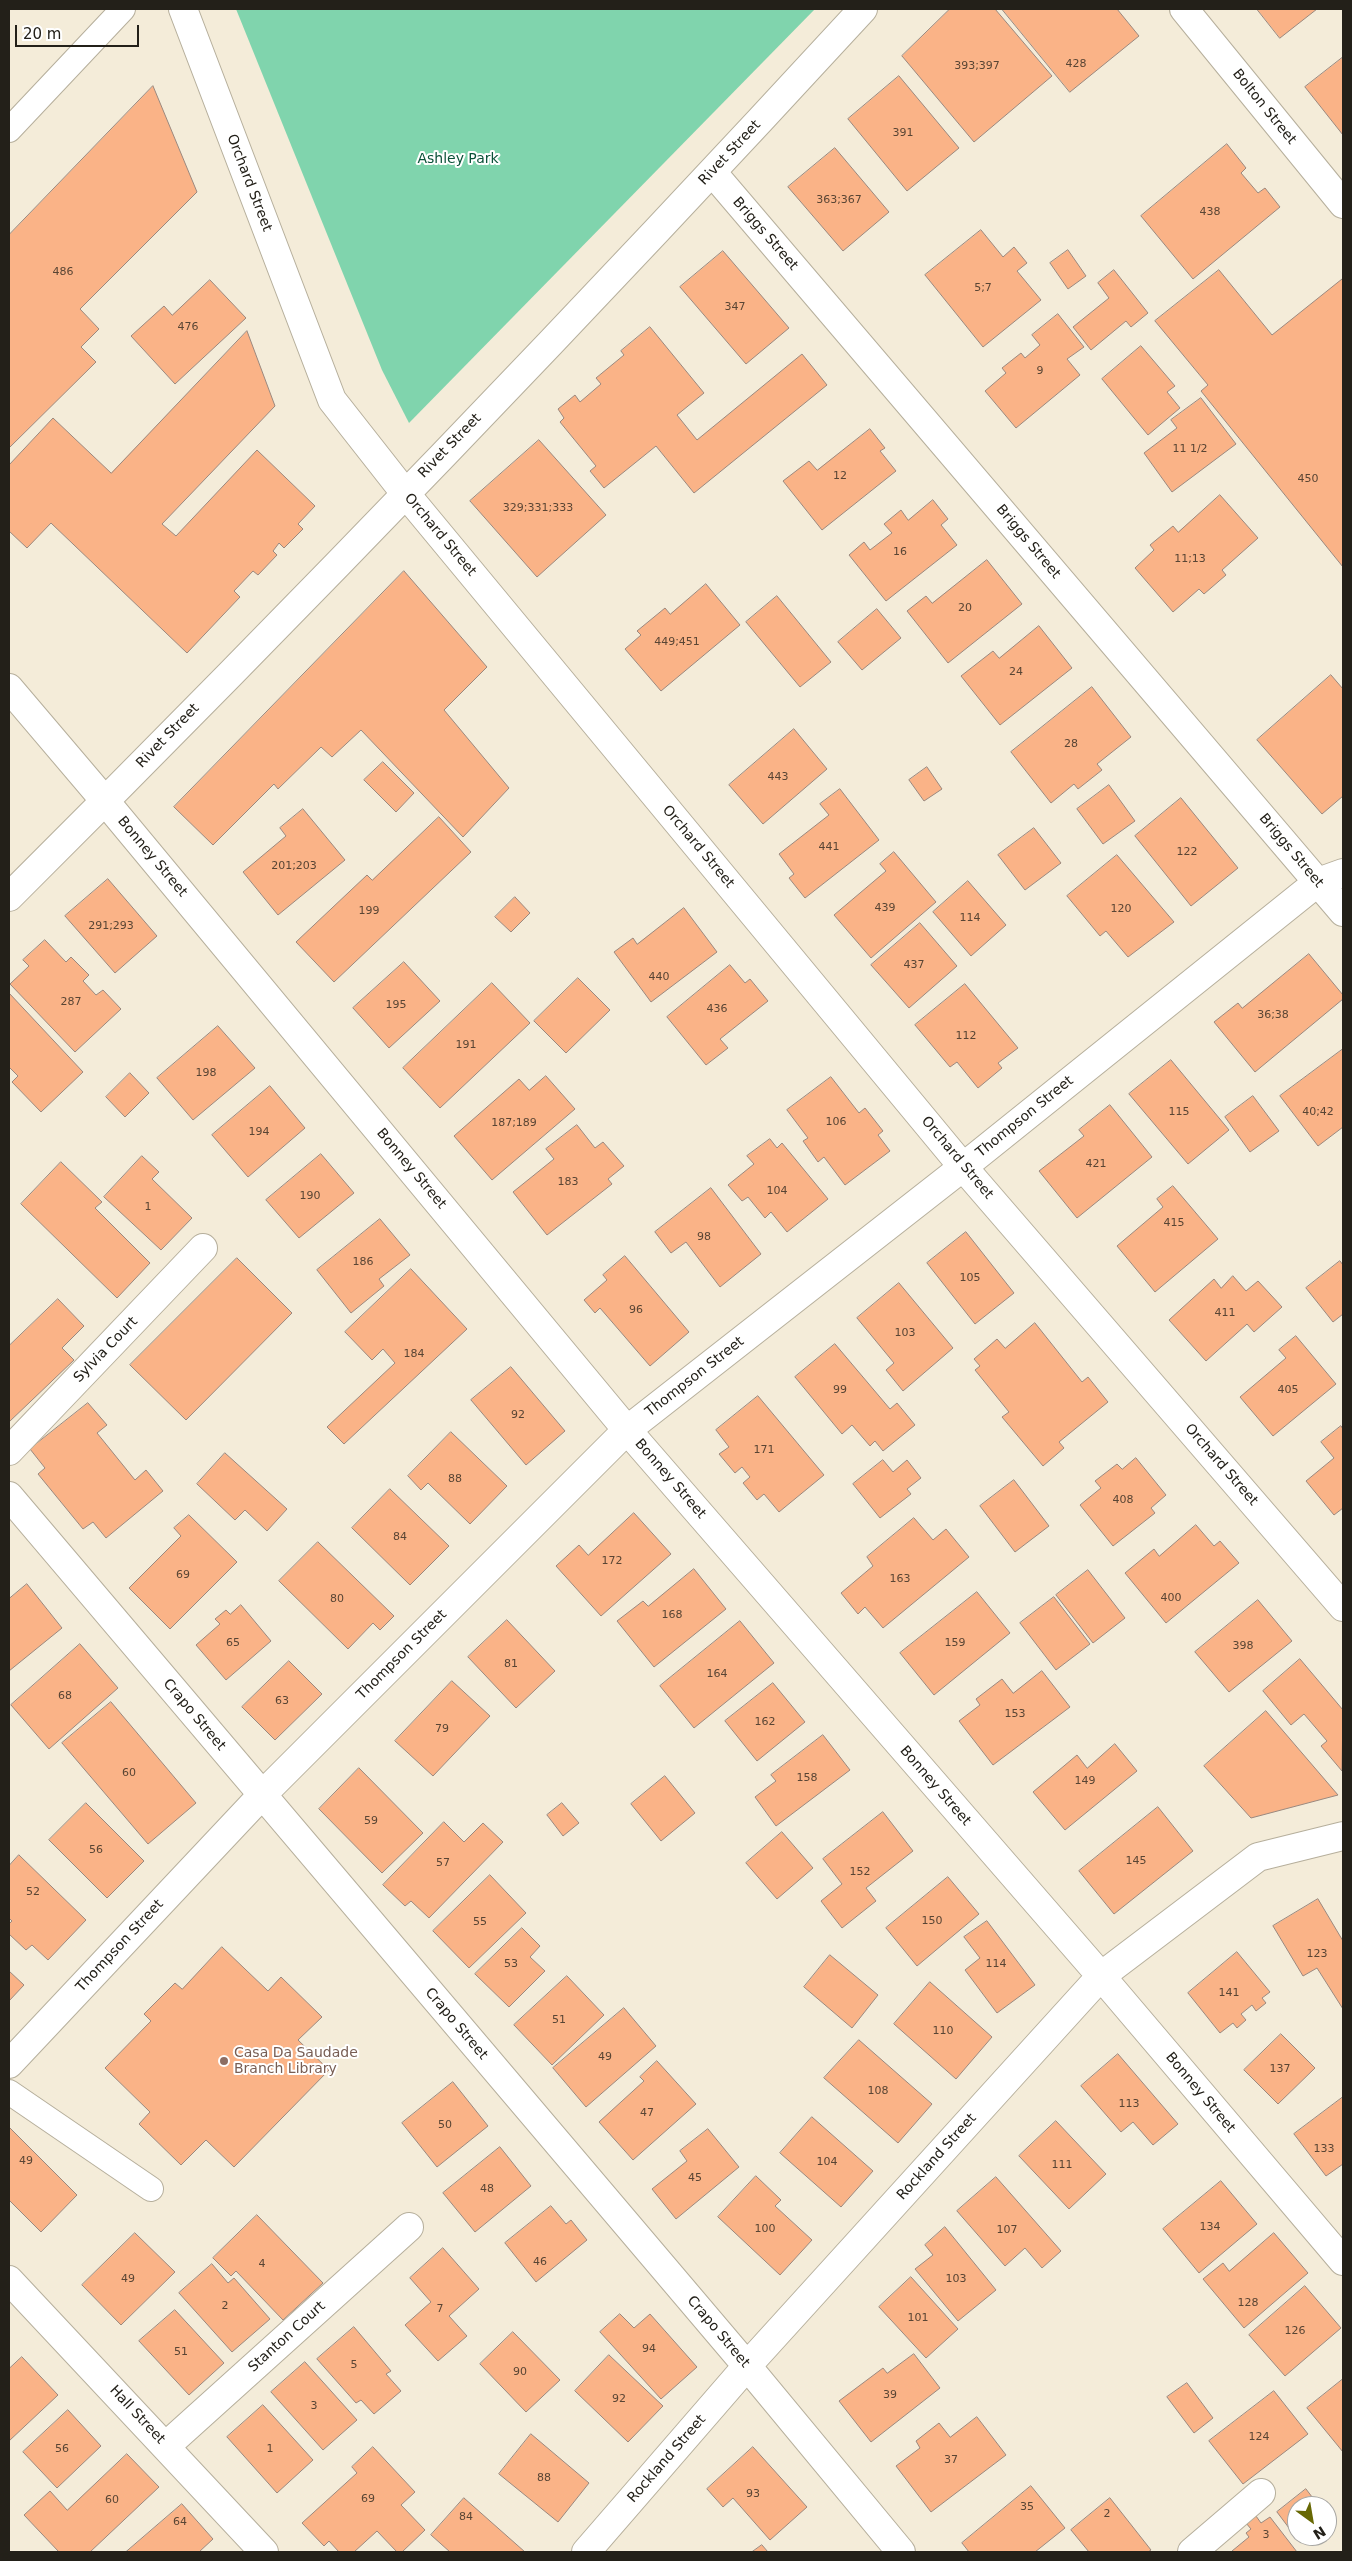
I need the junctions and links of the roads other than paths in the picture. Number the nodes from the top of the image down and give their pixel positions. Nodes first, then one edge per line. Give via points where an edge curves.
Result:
1 (123, 9) edge
2 (183, 9) edge
3 (863, 9) edge
4 (1184, 9) edge
5 (9, 130) edge
6 (713, 172) junction
7 (1343, 204) edge
8 (405, 493) junction
9 (9, 688) edge
10 (105, 801) junction
11 (1343, 873) edge
12 (1318, 882) junction
13 (9, 896) edge
14 (1343, 912) edge
15 (964, 1167) junction
16 (203, 1248) dead end
17 (627, 1430) junction
18 (9, 1451) edge
19 (9, 1496) edge
20 (1343, 1607) edge
21 (262, 1795) junction
22 (1343, 1836) edge
23 (1100, 1976) junction
24 (9, 2064) edge
25 (9, 2092) edge
26 (151, 2189) dead end
27 (409, 2228) dead end
28 (1343, 2261) edge
29 (9, 2280) edge
30 (747, 2366) junction
31 (166, 2446) junction
32 (1261, 2493) dead end
33 (264, 2552) edge
34 (586, 2552) edge
35 (901, 2552) edge
36 (1192, 2552) edge

1 - 5 lane
2 - 8 street, Orchard Street via 332,400
3 - 6 street, Rivet Street
4 - 7 street, Bolton Street
6 - 8 street, Rivet Street
6 - 12 street, Briggs Street
8 - 10 street, Rivet Street
8 - 15 street, Orchard Street
9 - 10 street, Bonney Street
10 - 13 street, Rivet Street
10 - 17 street, Bonney Street
11 - 12 street, Thompson Street
12 - 14 street, Briggs Street
12 - 15 street, Thompson Street
15 - 17 street, Thompson Street
15 - 20 street, Orchard Street
16 - 18 street, Sylvia Court
17 - 21 street, Thompson Street
17 - 23 street, Bonney Street
19 - 21 street, Crapo Street
21 - 24 street, Thompson Street
21 - 30 street, Crapo Street
22 - 23 street, Rockland Street via 1258,1857
23 - 28 street, Bonney Street
23 - 30 street, Rockland Street
25 - 26 lane
27 - 31 street, Stanton Court
29 - 31 street, Hall Street
30 - 34 street, Rockland Street
30 - 35 street, Crapo Street
31 - 33 street, Hall Street
32 - 36 street

